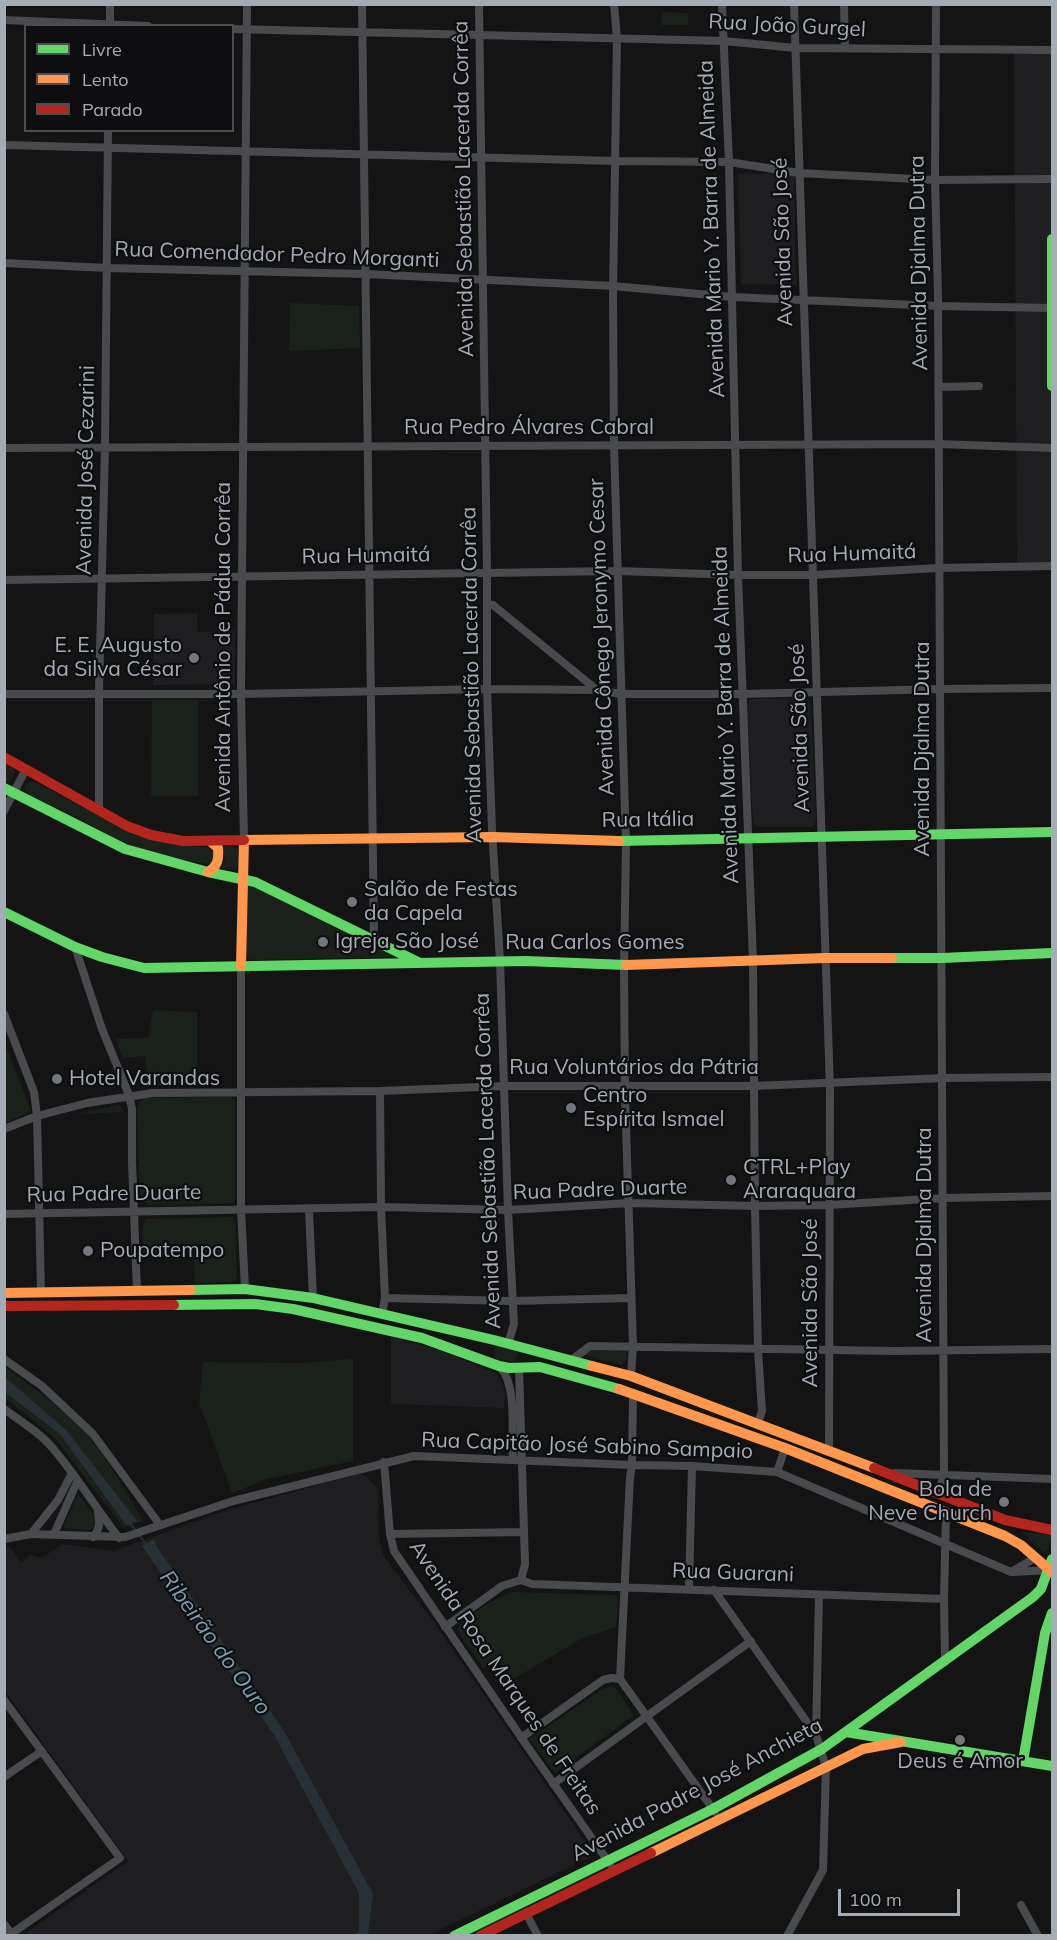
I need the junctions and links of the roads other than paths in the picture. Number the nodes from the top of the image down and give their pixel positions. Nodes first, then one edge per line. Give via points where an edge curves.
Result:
1 (110, 4) edge
2 (247, 4) edge
3 (362, 4) edge
4 (479, 4) edge
5 (614, 4) edge
6 (722, 4) edge
7 (794, 4) edge
8 (844, 4) edge
9 (936, 4) edge
10 (4, 20) edge
11 (89, 24) edge
12 (110, 24) edge
13 (234, 29) edge
14 (246, 29) junction
15 (362, 32) junction
16 (479, 34) junction
17 (617, 38) junction
18 (724, 41) junction
19 (796, 48) junction
20 (845, 48) junction
21 (936, 49) junction
22 (1053, 50) edge
23 (108, 132) edge
24 (4, 145) edge
25 (108, 148) junction
26 (246, 151) junction
27 (363, 154) junction
28 (481, 157) junction
29 (616, 161) junction
30 (729, 162) junction
31 (799, 173) junction
32 (1053, 179) edge
33 (935, 180) junction
34 (1053, 239) edge
35 (4, 263) edge
36 (107, 268) junction
37 (245, 271) junction
38 (366, 274) junction
39 (483, 280) junction
40 (613, 286) junction
41 (732, 297) junction
42 (802, 300) junction
43 (938, 306) junction
44 (1052, 308) edge
45 (979, 386) dead end
46 (1053, 386) edge
47 (939, 387) junction
48 (939, 444) junction
49 (737, 445) junction
50 (808, 445) junction
51 (244, 446) junction
52 (369, 446) junction
53 (486, 446) junction
54 (614, 446) junction
55 (105, 447) junction
56 (4, 448) edge
57 (1053, 448) edge
58 (1053, 566) edge
59 (939, 568) junction
60 (618, 571) junction
61 (488, 572) junction
62 (370, 574) junction
63 (738, 575) junction
64 (812, 575) junction
65 (243, 577) junction
66 (102, 578) junction
67 (4, 580) edge
68 (487, 604) junction
69 (1053, 688) edge
70 (487, 689) junction
71 (941, 689) junction
72 (597, 690) junction
73 (372, 691) junction
74 (99, 693) junction
75 (4, 694) edge
76 (241, 694) junction
77 (621, 694) junction
78 (743, 694) junction
79 (816, 694) junction
80 (4, 757) edge
81 (26, 769) junction
82 (8, 796) edge
83 (99, 810) junction
84 (4, 812) edge
85 (1053, 832) edge
86 (821, 836) junction
87 (941, 836) junction
88 (493, 837) junction
89 (748, 838) junction
90 (373, 839) junction
91 (244, 840) junction
92 (210, 841) junction
93 (625, 841) junction
94 (208, 872) junction
95 (243, 880) junction
96 (4, 912) edge
97 (374, 939) junction
98 (75, 947) junction
99 (1053, 953) edge
100 (825, 958) junction
101 (942, 958) junction
102 (500, 961) junction
103 (753, 962) junction
104 (421, 964) junction
105 (624, 965) junction
106 (241, 966) junction
107 (4, 1014) edge
108 (943, 1077) junction
109 (1053, 1077) edge
110 (830, 1083) junction
111 (625, 1085) junction
112 (505, 1086) junction
113 (754, 1086) junction
114 (380, 1090) junction
115 (241, 1092) junction
116 (129, 1095) junction
117 (37, 1116) junction
118 (4, 1129) edge
119 (1053, 1196) edge
120 (944, 1198) junction
121 (630, 1203) junction
122 (829, 1205) junction
123 (755, 1206) junction
124 (381, 1207) junction
125 (241, 1209) junction
126 (309, 1210) junction
127 (508, 1210) junction
128 (134, 1211) junction
129 (38, 1213) junction
130 (4, 1214) edge
131 (245, 1289) junction
132 (137, 1290) junction
133 (41, 1292) junction
134 (4, 1293) edge
135 (313, 1298) junction
136 (385, 1298) junction
137 (630, 1298) junction
138 (512, 1301) junction
139 (4, 1306) edge
140 (382, 1315) junction
141 (494, 1340) junction
142 (508, 1344) junction
143 (633, 1346) junction
144 (520, 1347) junction
145 (1053, 1349) edge
146 (758, 1350) junction
147 (830, 1351) junction
148 (943, 1351) junction
149 (4, 1359) edge
150 (570, 1360) junction
151 (493, 1364) junction
152 (519, 1367) junction
153 (631, 1376) junction
154 (633, 1393) junction
155 (4, 1409) edge
156 (758, 1424) junction
157 (784, 1448) junction
158 (829, 1450) junction
159 (517, 1460) junction
160 (384, 1462) junction
161 (632, 1465) junction
162 (692, 1466) junction
163 (777, 1472) junction
164 (72, 1473) junction
165 (885, 1473) junction
166 (944, 1475) junction
167 (1053, 1479) edge
168 (77, 1482) junction
169 (938, 1493) junction
170 (921, 1503) junction
171 (98, 1511) junction
172 (946, 1513) junction
173 (160, 1525) junction
174 (1053, 1530) edge
175 (524, 1532) junction
176 (31, 1534) junction
177 (54, 1534) junction
178 (390, 1534) junction
179 (93, 1537) junction
180 (122, 1537) junction
181 (4, 1539) edge
182 (945, 1544) junction
183 (1035, 1558) junction
184 (1051, 1567) edge
185 (1011, 1572) junction
186 (521, 1580) junction
187 (626, 1587) junction
188 (688, 1589) junction
189 (714, 1590) junction
190 (819, 1595) junction
191 (944, 1599) junction
192 (1053, 1613) edge
193 (445, 1627) junction
194 (751, 1641) junction
195 (945, 1662) junction
196 (620, 1679) junction
197 (4, 1700) edge
198 (646, 1716) junction
199 (846, 1732) junction
200 (816, 1735) junction
201 (521, 1738) junction
202 (901, 1742) junction
203 (822, 1749) junction
204 (42, 1751) junction
205 (1023, 1761) junction
206 (1053, 1766) edge
207 (826, 1767) junction
208 (4, 1778) edge
209 (554, 1784) junction
210 (713, 1809) junction
211 (719, 1819) junction
212 (611, 1865) junction
213 (1022, 1905) dead end
214 (526, 1913) junction
215 (4, 1924) edge
216 (11, 1935) edge
217 (454, 1935) edge
218 (480, 1935) edge
219 (538, 1935) edge
220 (787, 1935) edge
221 (1038, 1935) edge

1 - 12 street
2 - 14 street, Avenida Antônio de Pádua Corrêa
3 - 15 street
4 - 16 street, Avenida Sebastião Lacerda Corrêa
5 - 17 street, Avenida Cônego Jeronymo Cesar
6 - 18 street, Avenida Mario Y. Barra de Almeida
7 - 19 street, Avenida São José
8 - 20 street
9 - 21 street, Avenida Djalma Dutra
10 - 11 street
13 - 14 street, Rua João Gurgel
14 - 15 street, Rua João Gurgel
14 - 26 street, Avenida Antônio de Pádua Corrêa
15 - 16 street, Rua João Gurgel
15 - 27 street
16 - 17 street, Rua João Gurgel
16 - 28 street, Avenida Sebastião Lacerda Corrêa
17 - 18 street, Rua João Gurgel
17 - 29 street, Avenida Cônego Jeronymo Cesar
18 - 19 street, Rua João Gurgel
18 - 30 street, Avenida Mario Y. Barra de Almeida
19 - 20 street, Rua João Gurgel
19 - 31 street, Avenida São José
20 - 21 street, Rua João Gurgel
21 - 22 street, Rua João Gurgel
21 - 33 street, Avenida Djalma Dutra
23 - 25 street, Avenida José Cezarini
24 - 25 street
25 - 26 street
25 - 36 street, Avenida José Cezarini
26 - 27 street
26 - 37 street, Avenida Antônio de Pádua Corrêa
27 - 28 street
27 - 38 street
28 - 29 street
28 - 39 street, Avenida Sebastião Lacerda Corrêa
29 - 30 street
29 - 40 street, Avenida Cônego Jeronymo Cesar
30 - 31 street
30 - 41 street, Avenida Mario Y. Barra de Almeida
31 - 33 street
31 - 42 street, Avenida São José
32 - 33 street
33 - 43 street, Avenida Djalma Dutra
34 - 44 main road
35 - 36 street, Rua Comendador Pedro Morganti
36 - 37 street, Rua Comendador Pedro Morganti
36 - 55 street, Avenida José Cezarini
37 - 38 street, Rua Comendador Pedro Morganti
37 - 51 street, Avenida Antônio de Pádua Corrêa
38 - 39 street, Rua Comendador Pedro Morganti
38 - 52 street
39 - 40 street, Rua Comendador Pedro Morganti
39 - 53 street, Avenida Sebastião Lacerda Corrêa
40 - 41 street, Rua Comendador Pedro Morganti
40 - 54 street, Avenida Cônego Jeronymo Cesar
41 - 42 street, Rua Comendador Pedro Morganti
41 - 49 street, Avenida Mario Y. Barra de Almeida
42 - 43 street, Rua Comendador Pedro Morganti
42 - 50 street, Avenida São José
43 - 44 street, Rua Comendador Pedro Morganti
43 - 47 street, Avenida Djalma Dutra
44 - 46 main road
45 - 47 street
47 - 48 street, Avenida Djalma Dutra
48 - 50 street, Rua Pedro Álvares Cabral
48 - 57 street, Rua Pedro Álvares Cabral
48 - 59 street, Avenida Djalma Dutra
49 - 50 street, Rua Pedro Álvares Cabral
49 - 54 street, Rua Pedro Álvares Cabral
49 - 63 street, Avenida Mario Y. Barra de Almeida
50 - 64 street, Avenida São José
51 - 52 street, Rua Pedro Álvares Cabral
51 - 55 street, Rua Pedro Álvares Cabral
51 - 65 street, Avenida Antônio de Pádua Corrêa
52 - 53 street, Rua Pedro Álvares Cabral
52 - 62 street
53 - 54 street, Rua Pedro Álvares Cabral
53 - 61 street, Avenida Sebastião Lacerda Corrêa
54 - 60 street, Avenida Cônego Jeronymo Cesar
55 - 56 street, Rua Pedro Álvares Cabral
55 - 66 street, Avenida José Cezarini
58 - 59 street, Rua Humaitá
59 - 64 street, Rua Humaitá
59 - 71 street, Avenida Djalma Dutra
60 - 61 street, Rua Humaitá
60 - 63 street, Rua Humaitá
60 - 77 street, Avenida Cônego Jeronymo Cesar
61 - 62 street, Rua Humaitá
61 - 68 street, Avenida Sebastião Lacerda Corrêa
62 - 65 street, Rua Humaitá
62 - 73 street
63 - 64 street, Rua Humaitá
63 - 78 street, Avenida Mario Y. Barra de Almeida
64 - 79 street, Avenida São José
65 - 66 street, Rua Humaitá
65 - 76 street, Avenida Antônio de Pádua Corrêa
66 - 67 street, Rua Humaitá
66 - 74 street, Avenida José Cezarini
68 - 70 street, Avenida Sebastião Lacerda Corrêa
68 - 72 street
69 - 71 street
70 - 72 street
70 - 73 street
70 - 88 street, Avenida Sebastião Lacerda Corrêa
71 - 79 street
71 - 87 street, Avenida Djalma Dutra
72 - 77 street
73 - 76 street
73 - 90 street
74 - 75 street
74 - 76 street
74 - 83 street, Avenida José Cezarini
76 - 91 street, Avenida Antônio de Pádua Corrêa
77 - 78 street
77 - 93 street, Avenida Cônego Jeronymo Cesar
78 - 79 street
78 - 89 street, Avenida Mario Y. Barra de Almeida
79 - 86 street, Avenida São José
80 - 81 main road, Rua Itália
81 - 82 street
81 - 83 main road, Rua Itália
82 - 84 street
82 - 94 main road via 125,849
83 - 92 main road, Rua Itália via 151,835
85 - 87 main road, Rua Itália
86 - 87 main road, Rua Itália
86 - 89 main road, Rua Itália
86 - 100 street, Avenida São José
87 - 101 street, Avenida Djalma Dutra
88 - 90 main road, Rua Itália
88 - 93 main road, Rua Itália
88 - 102 street, Avenida Sebastião Lacerda Corrêa
89 - 93 main road, Rua Itália
89 - 103 street, Avenida Mario Y. Barra de Almeida
90 - 91 main road, Rua Itália
90 - 97 street
91 - 92 main road, Rua Itália
91 - 95 main road, Avenida Antônio de Pádua Corrêa
92 - 94 main road via 218,848 219,859 215,869
93 - 105 street, Avenida Cônego Jeronymo Cesar
94 - 95 main road
95 - 97 main road via 255,882
95 - 106 main road, Avenida Antônio de Pádua Corrêa
96 - 98 main road, Rua Carlos Gomes
97 - 104 main road
98 - 106 main road, Rua Carlos Gomes via 144,968
98 - 116 street
99 - 101 main road, Rua Carlos Gomes
100 - 101 main road, Rua Carlos Gomes
100 - 103 main road, Rua Carlos Gomes
100 - 110 street, Avenida São José
101 - 108 street, Avenida Djalma Dutra
102 - 104 main road, Rua Carlos Gomes
102 - 105 main road, Rua Carlos Gomes
102 - 112 street, Avenida Sebastião Lacerda Corrêa
103 - 105 main road, Rua Carlos Gomes
103 - 113 street, Avenida Mario Y. Barra de Almeida
104 - 106 main road, Rua Carlos Gomes
105 - 111 street, Avenida Cônego Jeronymo Cesar
106 - 115 street, Avenida Antônio de Pádua Corrêa
107 - 117 street via 34,1092
108 - 109 street, Rua Voluntários da Pátria
108 - 110 street, Rua Voluntários da Pátria
108 - 120 street, Avenida Djalma Dutra
110 - 113 street, Rua Voluntários da Pátria
110 - 122 street, Avenida São José
111 - 112 street, Rua Voluntários da Pátria
111 - 113 street, Rua Voluntários da Pátria
111 - 121 street, Avenida Cônego Jeronymo Cesar
112 - 114 street, Rua Voluntários da Pátria
112 - 127 street, Avenida Sebastião Lacerda Corrêa
113 - 123 street, Avenida Mario Y. Barra de Almeida
114 - 115 street, Rua Voluntários da Pátria
114 - 124 street
115 - 116 street, Rua Voluntários da Pátria
115 - 125 street, Avenida Antônio de Pádua Corrêa
116 - 117 street, Rua Voluntários da Pátria
116 - 128 street
117 - 118 street, Rua Voluntários da Pátria
117 - 129 street
119 - 120 street, Rua Padre Duarte
120 - 122 street, Rua Padre Duarte
120 - 148 street, Avenida Djalma Dutra
121 - 123 street, Rua Padre Duarte
121 - 127 street, Rua Padre Duarte
121 - 137 street, Avenida Cônego Jeronymo Cesar
122 - 123 street, Rua Padre Duarte
122 - 147 street, Avenida São José
123 - 146 street, Avenida Mario Y. Barra de Almeida
124 - 126 street, Rua Padre Duarte
124 - 127 street, Rua Padre Duarte
124 - 136 street
125 - 126 street, Rua Padre Duarte
125 - 128 street, Rua Padre Duarte
125 - 131 street, Avenida Antônio de Pádua Corrêa
126 - 135 street
127 - 138 street, Avenida Sebastião Lacerda Corrêa
128 - 129 street, Rua Padre Duarte
128 - 132 street
129 - 130 street, Rua Padre Duarte
129 - 133 street
131 - 132 main road
131 - 135 main road
132 - 133 main road
133 - 134 main road
135 - 140 main road
136 - 138 street
136 - 140 street
137 - 138 street
137 - 143 street, Avenida Cônego Jeronymo Cesar
138 - 142 street, Avenida Sebastião Lacerda Corrêa via 514,1324
139 - 151 main road via 265,1305 422,1338
140 - 141 main road
141 - 142 main road
141 - 151 main road via 486,1350
142 - 144 main road
143 - 146 street
143 - 150 street via 591,1346
143 - 153 street, Avenida Cônego Jeronymo Cesar
144 - 150 main road
144 - 152 main road
145 - 148 street
146 - 147 street
146 - 156 street, Avenida Mario Y. Barra de Almeida via 762,1411
147 - 148 street
147 - 158 street, Avenida São José
148 - 166 street, Avenida Djalma Dutra
149 - 173 street via 42,1386 93,1434
150 - 153 main road
151 - 152 main road
151 - 159 street via 505,1372 511,1385
152 - 154 main road via 560,1371
152 - 159 street
153 - 156 main road
154 - 157 main road
154 - 161 street
155 - 164 street via 47,1442
156 - 158 main road
157 - 163 street
157 - 170 main road
158 - 165 main road
159 - 160 street, Rua Capitão José Sabino Sampaio via 414,1456
159 - 161 street, Rua Capitão José Sabino Sampaio
159 - 175 street
160 - 173 street, Rua Capitão José Sabino Sampaio via 233,1501
160 - 178 street, Avenida Rosa Marques de Freitas
161 - 162 street, Rua Capitão José Sabino Sampaio
161 - 187 street
162 - 163 street, Rua Capitão José Sabino Sampaio
162 - 188 street
163 - 182 street, Rua Capitão José Sabino Sampaio
164 - 168 street
164 - 176 street via 58,1500
165 - 166 street
165 - 169 main road
166 - 167 street
166 - 169 street, Avenida Djalma Dutra
168 - 171 street
168 - 177 street
169 - 170 main road
169 - 174 main road via 1005,1520
170 - 172 main road
171 - 179 street via 100,1522
171 - 180 street
172 - 182 street
172 - 183 main road via 1005,1536
173 - 180 street, Rua Capitão José Sabino Sampaio
175 - 178 street
175 - 186 street
176 - 177 street
176 - 181 street
177 - 179 street
178 - 193 street, Avenida Rosa Marques de Freitas via 394,1551
179 - 180 street
182 - 185 street, Rua Capitão José Sabino Sampaio
182 - 191 street
183 - 184 main road
183 - 185 street
184 - 185 street, Rua Capitão José Sabino Sampaio
184 - 195 main road via 1033,1597
186 - 187 street, Rua Guarani via 532,1584
186 - 193 street via 502,1586
187 - 188 street, Rua Guarani
187 - 196 street
188 - 189 street, Rua Guarani
189 - 190 street, Rua Guarani
189 - 194 street
190 - 191 street, Rua Guarani
190 - 200 street
191 - 195 street
192 - 205 main road
193 - 201 street, Avenida Rosa Marques de Freitas
194 - 198 street
194 - 200 street
195 - 199 main road
196 - 198 street
196 - 201 street via 603,1680
197 - 204 street
198 - 209 street
198 - 210 street
199 - 202 main road, Avenida Padre José Anchieta
199 - 203 main road, Avenida Padre José Anchieta
200 - 203 street
201 - 209 street, Avenida Rosa Marques de Freitas
202 - 205 main road
202 - 207 main road, Avenida Padre José Anchieta via 863,1749
203 - 207 street
203 - 210 main road, Avenida Padre José Anchieta
204 - 208 street
204 - 216 street via 120,1858
205 - 206 main road
207 - 211 main road, Avenida Padre José Anchieta
207 - 220 street via 823,1870
209 - 212 street, Avenida Rosa Marques de Freitas
210 - 211 street
210 - 212 main road, Avenida Padre José Anchieta
211 - 212 main road, Avenida Padre José Anchieta
212 - 214 main road, Avenida Padre José Anchieta
212 - 217 main road, Avenida Padre José Anchieta
213 - 221 street
214 - 218 main road, Avenida Padre José Anchieta
214 - 219 street
215 - 216 street

